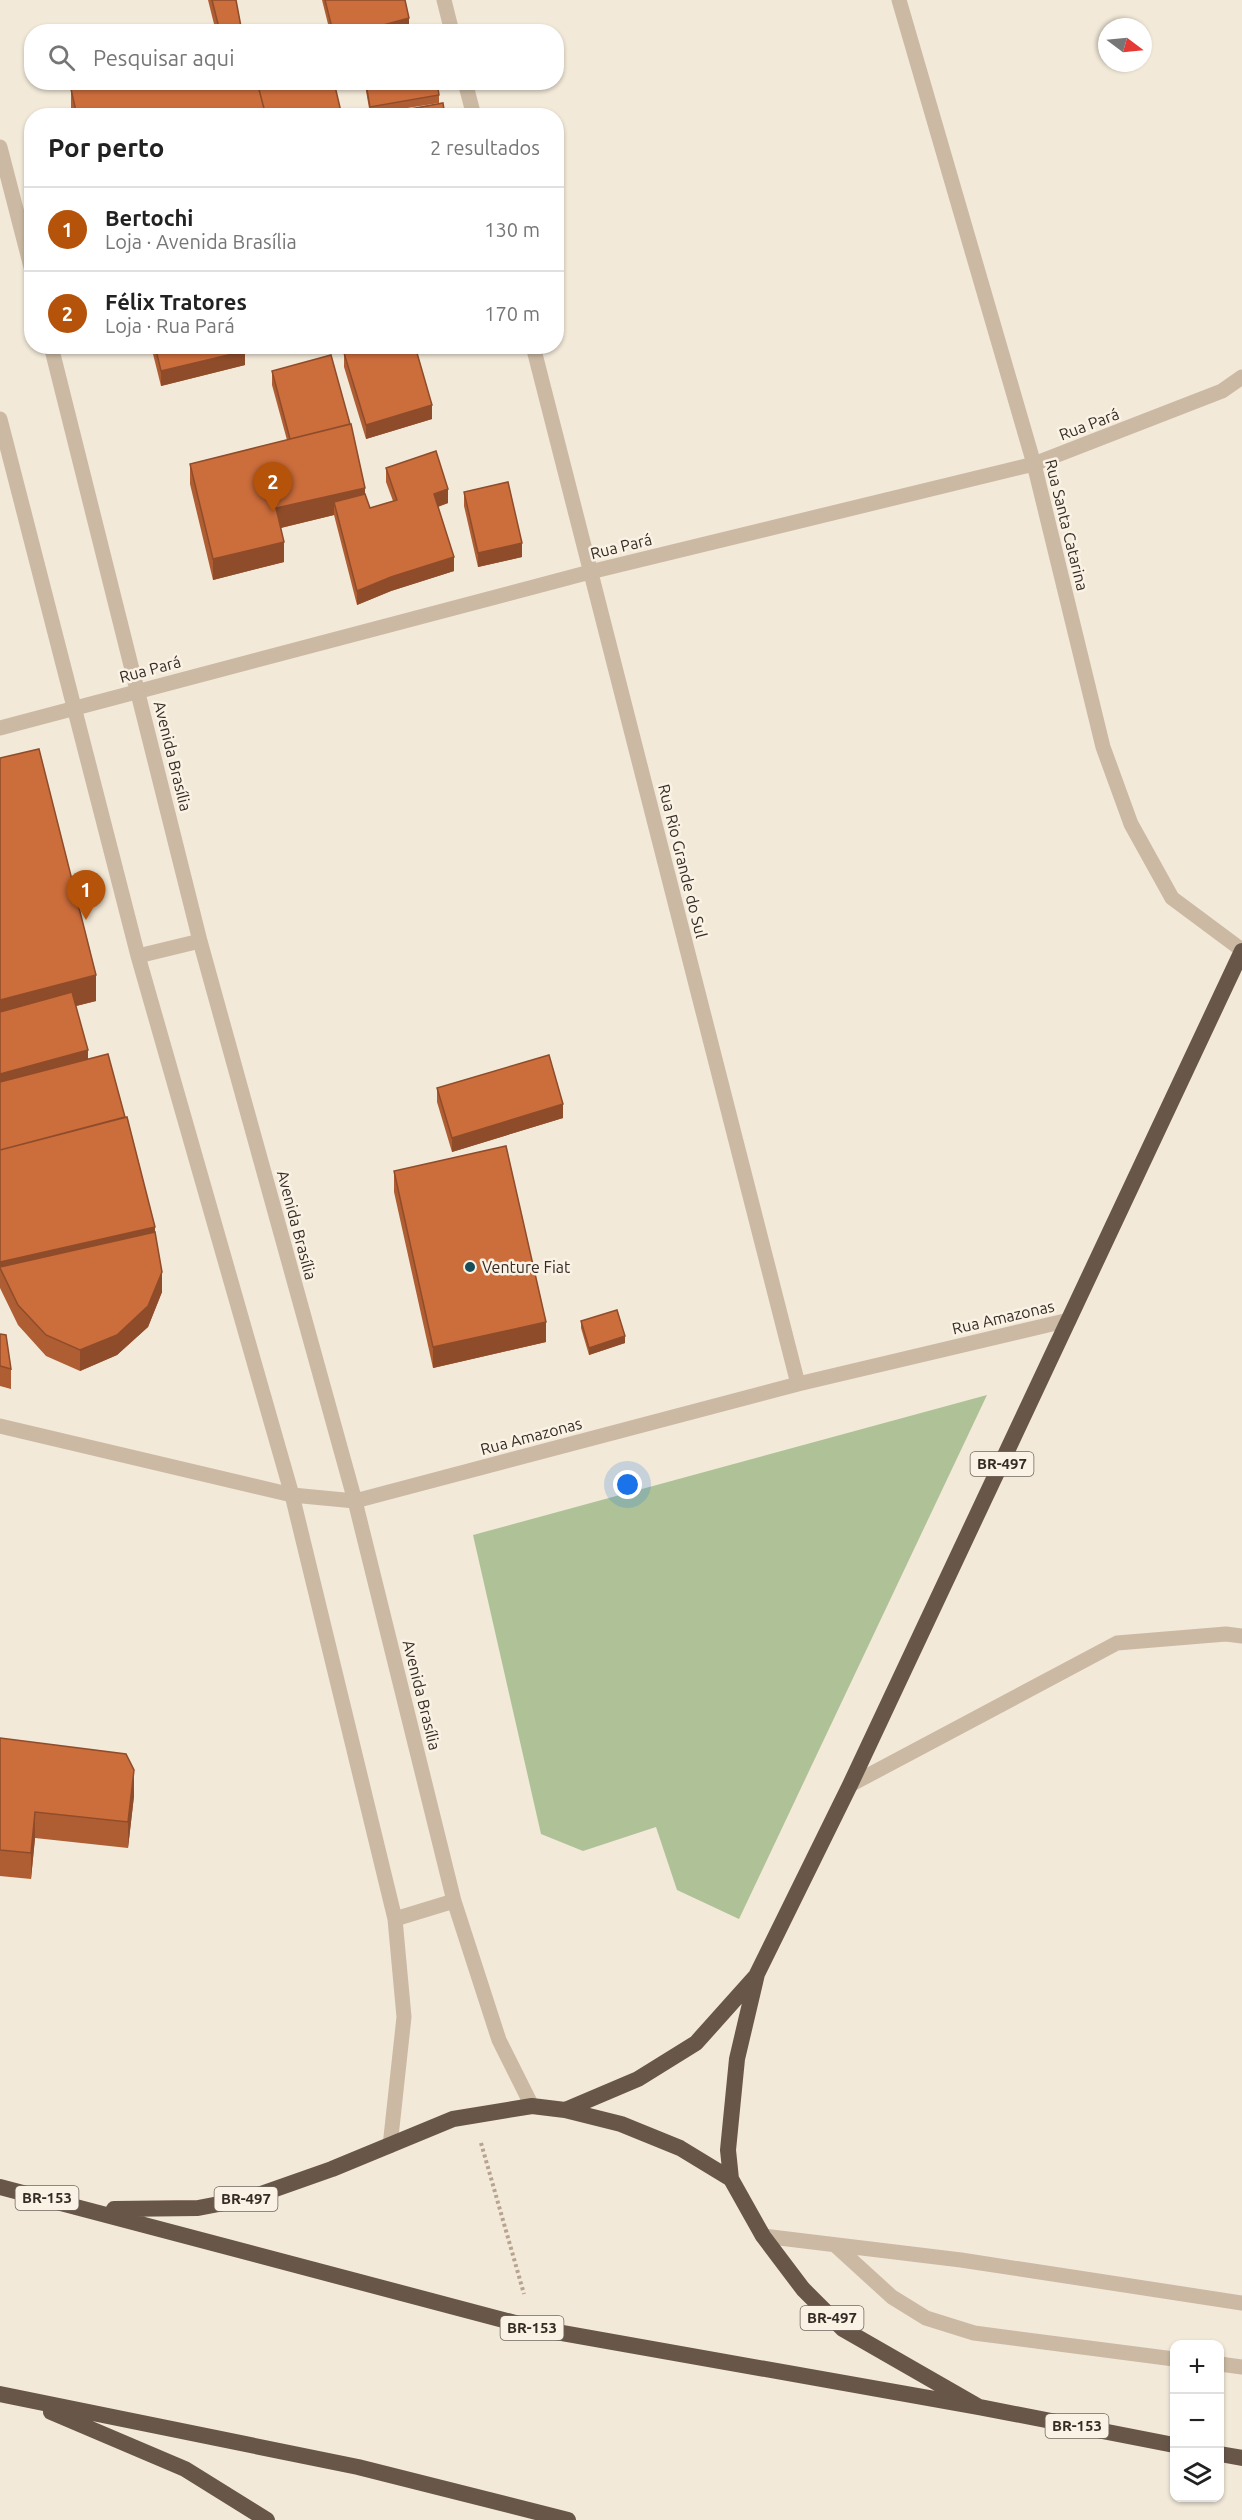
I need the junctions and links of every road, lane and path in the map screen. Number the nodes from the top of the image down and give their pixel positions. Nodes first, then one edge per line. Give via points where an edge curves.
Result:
1 (444, 0) edge
2 (899, 0) edge
3 (450, 24) edge
4 (467, 90) edge
5 (472, 108) edge
6 (0, 147) edge
7 (24, 240) edge
8 (53, 354) edge
9 (535, 354) edge
10 (1242, 377) edge
11 (0, 420) edge
12 (1034, 464) junction
13 (590, 572) junction
14 (138, 690) junction
15 (74, 709) junction
16 (0, 728) edge
17 (200, 941) junction
18 (1242, 951) edge
19 (138, 956) junction
20 (1070, 1320) junction
21 (798, 1384) junction
22 (0, 1426) edge
23 (292, 1495) junction
24 (355, 1502) junction
25 (1242, 1636) edge
26 (850, 1785) junction
27 (454, 1901) junction
28 (396, 1918) junction
29 (758, 1974) junction
30 (532, 2106) junction
31 (565, 2110) junction
32 (474, 2116) junction
33 (390, 2146) junction
34 (731, 2180) junction
35 (0, 2187) edge
36 (94, 2210) junction
37 (763, 2236) junction
38 (836, 2246) junction
39 (1242, 2303) edge
40 (534, 2328) junction
41 (1170, 2358) edge
42 (1224, 2365) edge
43 (1242, 2367) edge
44 (0, 2394) edge
45 (17, 2398) junction
46 (979, 2407) junction
47 (1170, 2444) edge
48 (1224, 2455) edge
49 (1242, 2458) edge
50 (267, 2520) edge
51 (568, 2520) edge

1 - 3 street
2 - 12 street, Rua Santa Catarina
4 - 5 street
6 - 7 street
8 - 14 street, Avenida Brasília
9 - 13 street, Rua Rio Grande do Sul
10 - 12 street, Rua Pará via 1222,392
11 - 15 street
12 - 13 street, Rua Pará
12 - 18 street, Rua Santa Catarina via 1102,747 1131,824 1173,898
13 - 14 street, Rua Pará
13 - 21 street, Rua Rio Grande do Sul
14 - 15 street, Rua Pará
14 - 17 street, Avenida Brasília
15 - 16 street, Rua Pará
15 - 19 street
17 - 19 street
17 - 24 street, Avenida Brasília
18 - 20 highway, BR-497
19 - 23 street
20 - 21 street, Rua Amazonas
20 - 26 highway, BR-497
21 - 24 street, Rua Amazonas
22 - 23 street, Rua Amazonas
23 - 24 street, Rua Amazonas
23 - 28 street
24 - 27 street, Avenida Brasília
25 - 26 street via 1117,1643
26 - 29 highway, BR-497
27 - 28 street
27 - 30 street, Avenida Brasília via 500,2040
28 - 33 street via 404,2017
29 - 31 highway, BR-497 via 696,2043 638,2079
29 - 34 highway, BR-497 via 737,2059 728,2150
30 - 31 highway
30 - 32 highway, BR-497
31 - 34 highway via 621,2124 680,2148
32 - 33 highway, BR-497 via 453,2119
32 - 40 path
33 - 36 highway, BR-497 via 250,2198 198,2208
34 - 37 highway, BR-497
35 - 36 highway, BR-153
36 - 40 highway, BR-153
37 - 38 street
37 - 46 highway, BR-497 via 803,2289 843,2329
38 - 39 street via 961,2260
38 - 41 street via 892,2297 926,2318 974,2333
40 - 46 highway, BR-153
42 - 43 street
44 - 45 highway
45 - 50 highway via 185,2469
45 - 51 highway via 358,2467
46 - 47 highway, BR-153
48 - 49 highway

